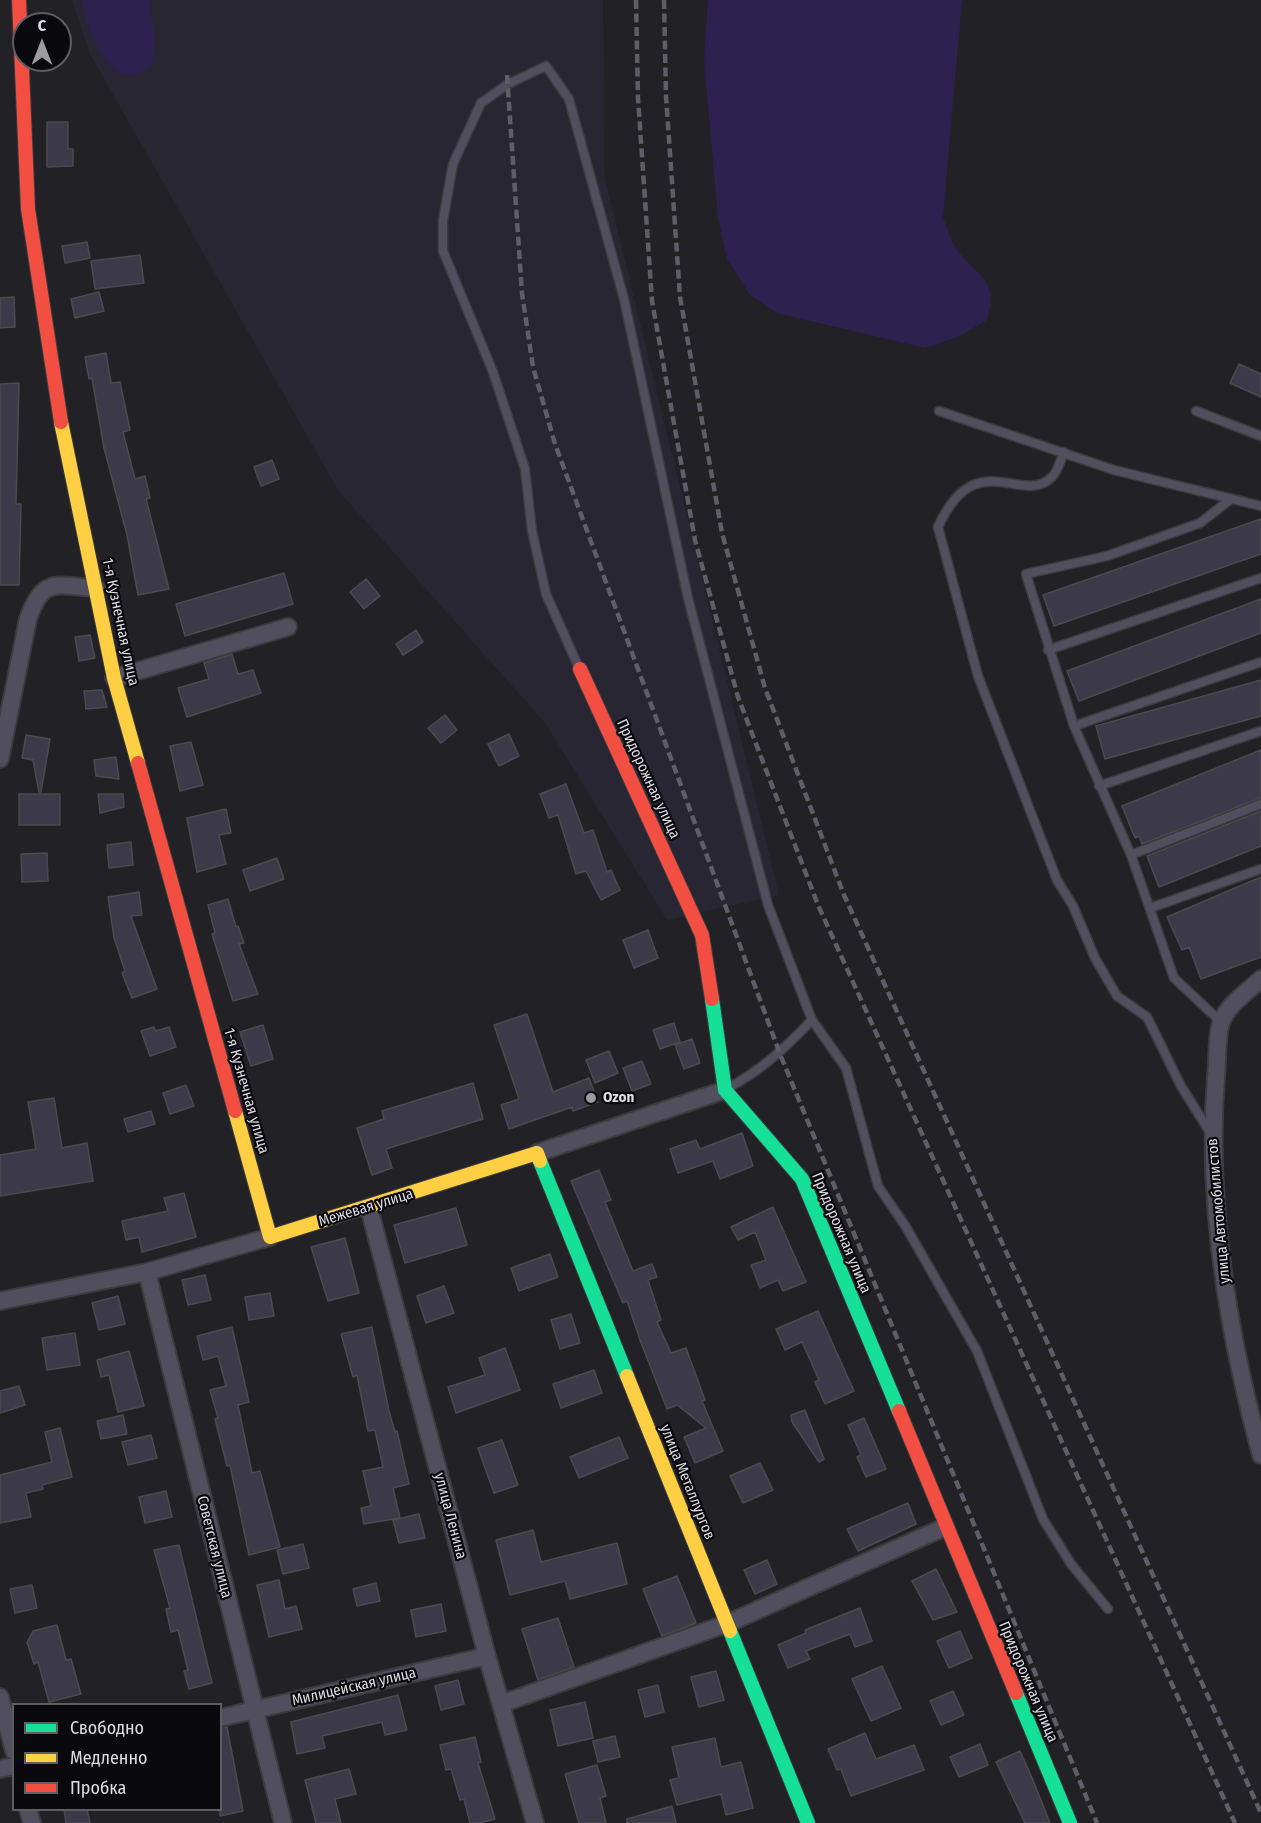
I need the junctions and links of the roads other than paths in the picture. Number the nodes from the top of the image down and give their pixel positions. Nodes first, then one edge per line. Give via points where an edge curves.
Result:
1 (20, 0) edge
2 (939, 411) dead end
3 (1196, 411) dead end
4 (1261, 436) edge
5 (1064, 452) junction
6 (1231, 499) junction
7 (1261, 506) edge
8 (1261, 578) edge
9 (96, 588) junction
10 (288, 627) dead end
11 (1048, 651) junction
12 (1261, 662) edge
13 (580, 669) joint
14 (114, 678) junction
15 (1074, 726) junction
16 (1261, 731) edge
17 (0, 759) edge
18 (1099, 786) junction
19 (1261, 804) edge
20 (1131, 855) junction
21 (1261, 869) edge
22 (1150, 908) junction
23 (1261, 980) edge
24 (812, 1020) junction
25 (1221, 1022) junction
26 (724, 1090) junction
27 (1212, 1134) junction
28 (537, 1153) junction
29 (369, 1208) junction
30 (270, 1237) junction
31 (147, 1272) junction
32 (0, 1301) edge
33 (1256, 1419) edge
34 (1261, 1455) edge
35 (945, 1527) junction
36 (1108, 1609) dead end
37 (726, 1624) junction
38 (487, 1656) junction
39 (0, 1697) edge
40 (501, 1704) junction
41 (254, 1710) junction
42 (222, 1718) edge
43 (12, 1743) edge
44 (283, 1823) edge
45 (535, 1823) edge
46 (808, 1823) edge
47 (1070, 1823) edge

1 - 9 street, 1-я Кузнечная улица via 26,186 39,299 52,382
2 - 5 lane
3 - 4 lane
5 - 6 lane via 1114,470
5 - 27 lane via 1054,476 1041,485 987,479 959,493 938,527 978,676 1057,880 1117,996 1147,1017 1181,1086
6 - 7 lane
6 - 11 lane via 1200,523 1107,556 1026,574
8 - 11 lane
9 - 14 street, 1-я Кузнечная улица
9 - 17 street via 53,585 35,598
10 - 14 street
11 - 15 lane
12 - 15 lane
13 - 24 lane via 546,594 532,531 525,469 500,393 443,251 443,220 453,164 481,103 508,84 546,66 572,110 624,299 688,598 741,808 768,905
13 - 26 street, Придорожная улица via 702,935
14 - 30 street, 1-я Кузнечная улица
15 - 18 lane
16 - 18 lane
18 - 20 lane
19 - 20 lane
20 - 22 lane
21 - 22 lane
22 - 25 lane via 1174,978
23 - 25 street via 1234,1003
24 - 26 lane via 755,1074
24 - 36 lane via 846,1068 878,1186 977,1351 1043,1519 1071,1564
25 - 27 street, улица Автомобилистов
26 - 28 street, Межевая улица
26 - 35 street, Придорожная улица via 802,1179
27 - 33 street, улица Автомобилистов via 1231,1322
28 - 29 street, Межевая улица
28 - 37 street, улица Металлургов
29 - 30 street, Межевая улица
29 - 38 street, улица Ленина
30 - 31 street, Межевая улица
31 - 32 street, Межевая улица
31 - 41 street, Советская улица
33 - 34 street, улица Автомобилистов
35 - 37 street
35 - 47 street, Придорожная улица
37 - 40 street
37 - 46 street, улица Металлургов
38 - 40 street, улица Ленина
38 - 41 street, Милицейская улица
39 - 43 street
40 - 45 street, улица Ленина
41 - 42 street, Милицейская улица
41 - 44 street, Советская улица

